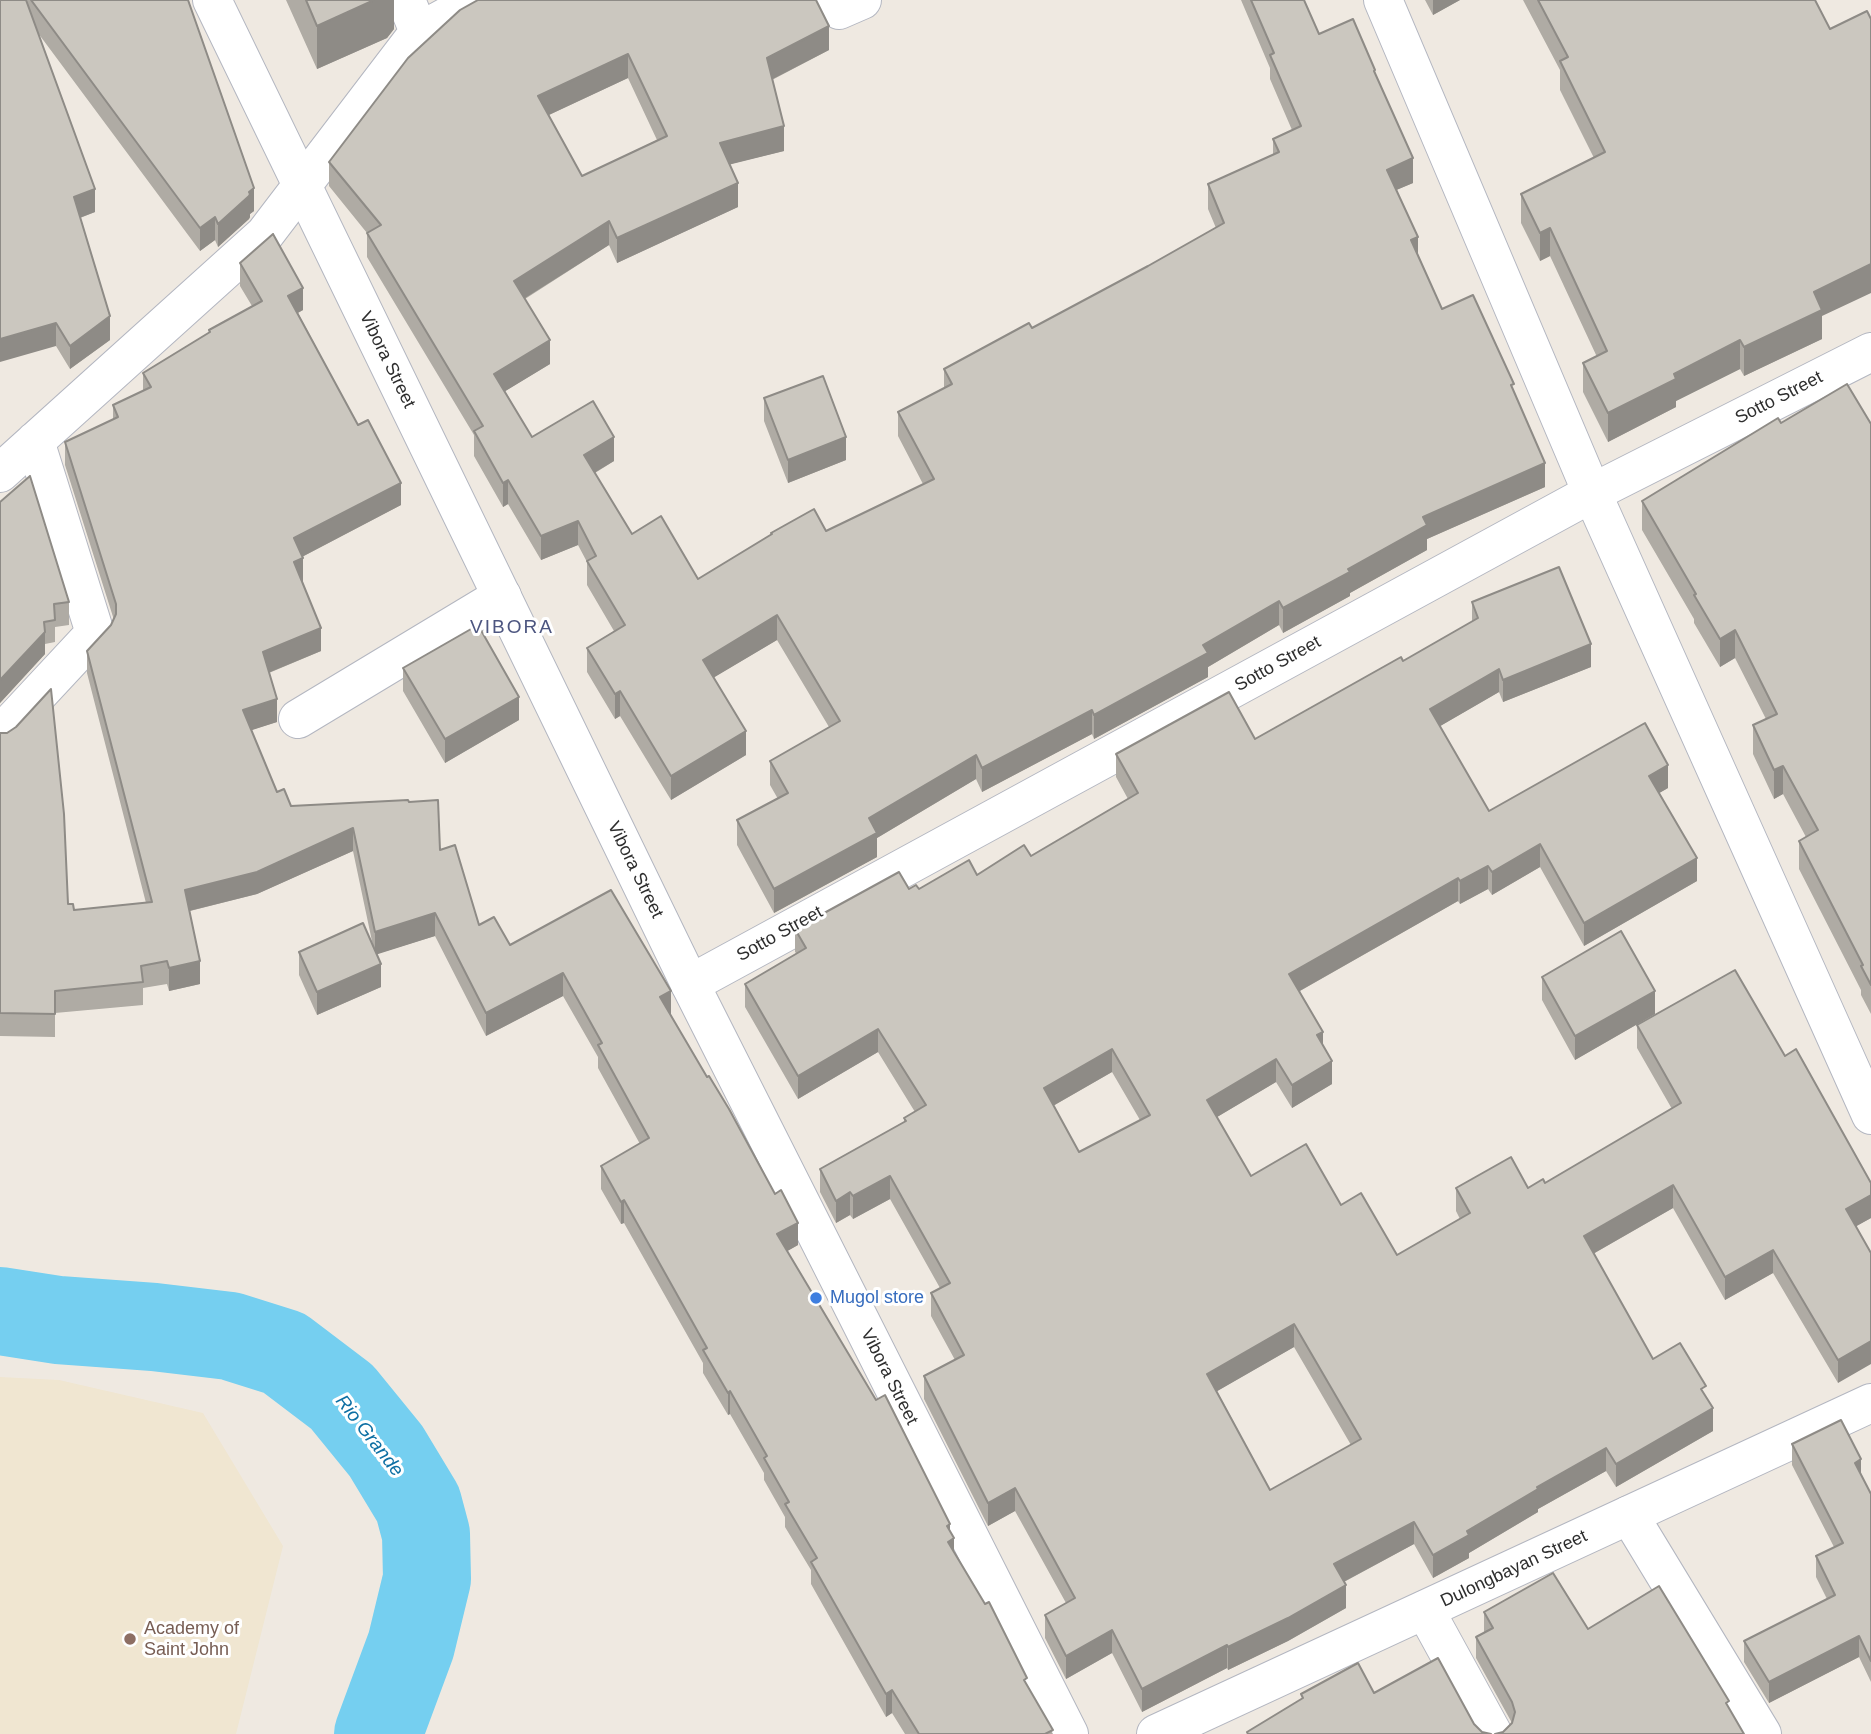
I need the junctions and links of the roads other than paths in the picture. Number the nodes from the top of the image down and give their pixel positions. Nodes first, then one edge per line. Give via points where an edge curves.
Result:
1 (212, 0) edge
2 (477, 0) edge
3 (834, 0) edge
4 (862, 0) edge
5 (1383, 0) edge
6 (412, 16) edge
7 (302, 186) junction
8 (1871, 352) edge
9 (35, 441) junction
10 (0, 474) edge
11 (1592, 493) junction
12 (502, 596) junction
13 (298, 719) dead end
14 (0, 735) edge
15 (690, 984) junction
16 (1871, 1115) edge
17 (1871, 1404) edge
18 (1629, 1515) junction
19 (1425, 1610) junction
20 (1069, 1734) edge
21 (1156, 1734) edge
22 (1493, 1734) edge
23 (1762, 1734) edge

1 - 7 street, Vibora Street
2 - 6 street
3 - 4 street via 839,10
5 - 11 street
6 - 7 street
7 - 9 street via 265,234
7 - 12 street, Vibora Street
8 - 11 street, Sotto Street
9 - 10 street
9 - 14 street via 95,633
11 - 15 street, Sotto Street
11 - 16 street
12 - 13 street
12 - 15 street, Vibora Street
15 - 20 street, Vibora Street
17 - 18 street, Dulongbayan Street
18 - 19 street, Dulongbayan Street
18 - 23 street
19 - 21 street, Dulongbayan Street
19 - 22 street

